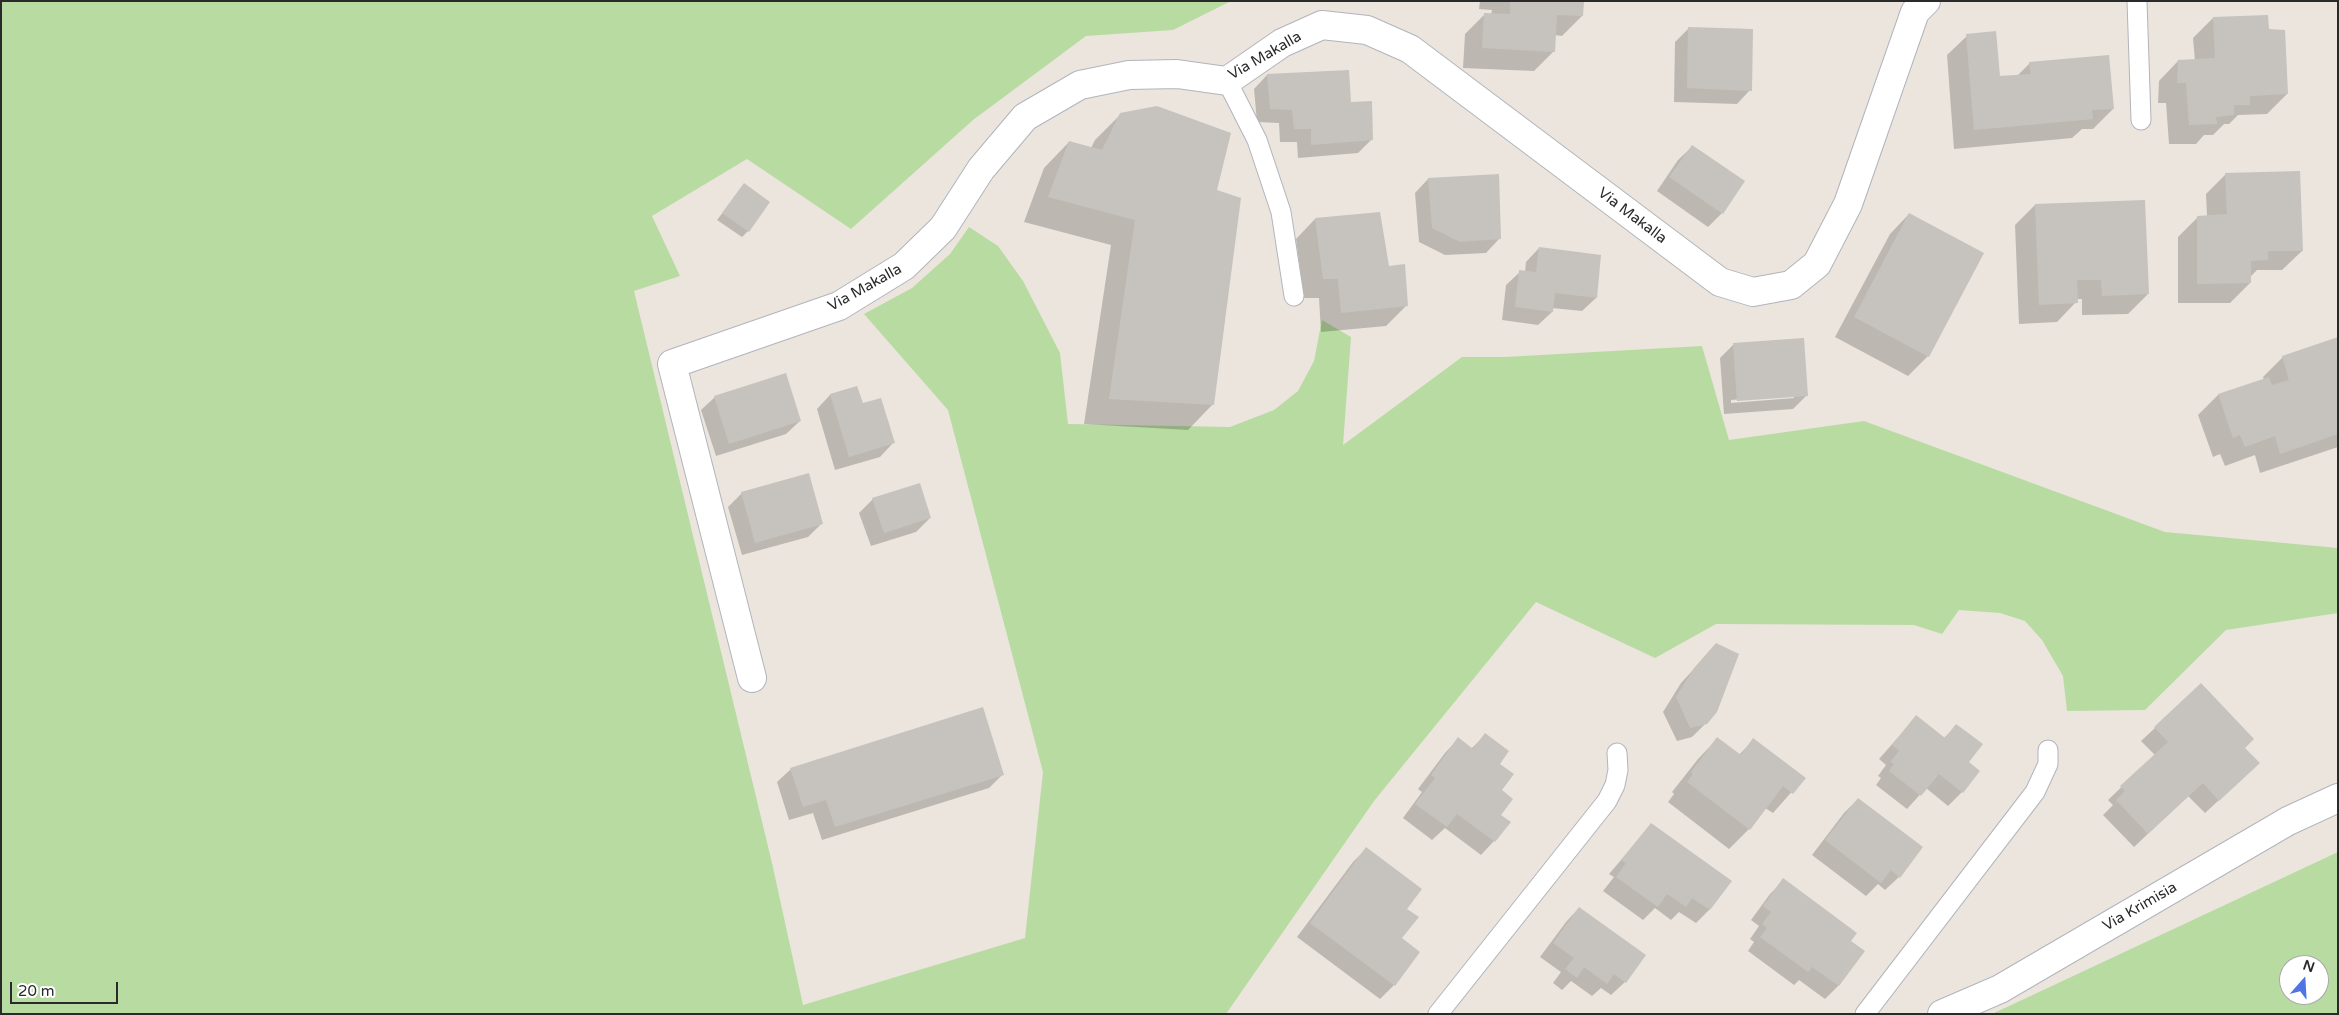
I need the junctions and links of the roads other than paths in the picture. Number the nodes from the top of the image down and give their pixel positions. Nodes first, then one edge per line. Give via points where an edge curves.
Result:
1 (1926, 1) edge
2 (2137, 1) edge
3 (1227, 81) junction
4 (2142, 120) dead end
5 (1294, 296) dead end
6 (752, 678) dead end
7 (2048, 750) dead end
8 (1617, 753) dead end
9 (2338, 798) edge
10 (1438, 1014) edge
11 (1864, 1014) edge
12 (1942, 1014) edge

1 - 3 street, Via Makalla via 1915,12 1848,204 1817,264 1791,286 1753,292 1720,282 1410,49 1367,30 1322,25 1282,43
2 - 4 lane
3 - 5 lane via 1257,140 1281,212
3 - 6 street, Via Makalla via 1177,74 1139,75 1080,84 1025,117 981,169 943,228 904,266 840,306 672,364
7 - 11 lane via 2048,764 2036,792
8 - 10 lane via 1618,770 1607,800
9 - 12 street, Via Krimisia via 2288,821 2000,990

